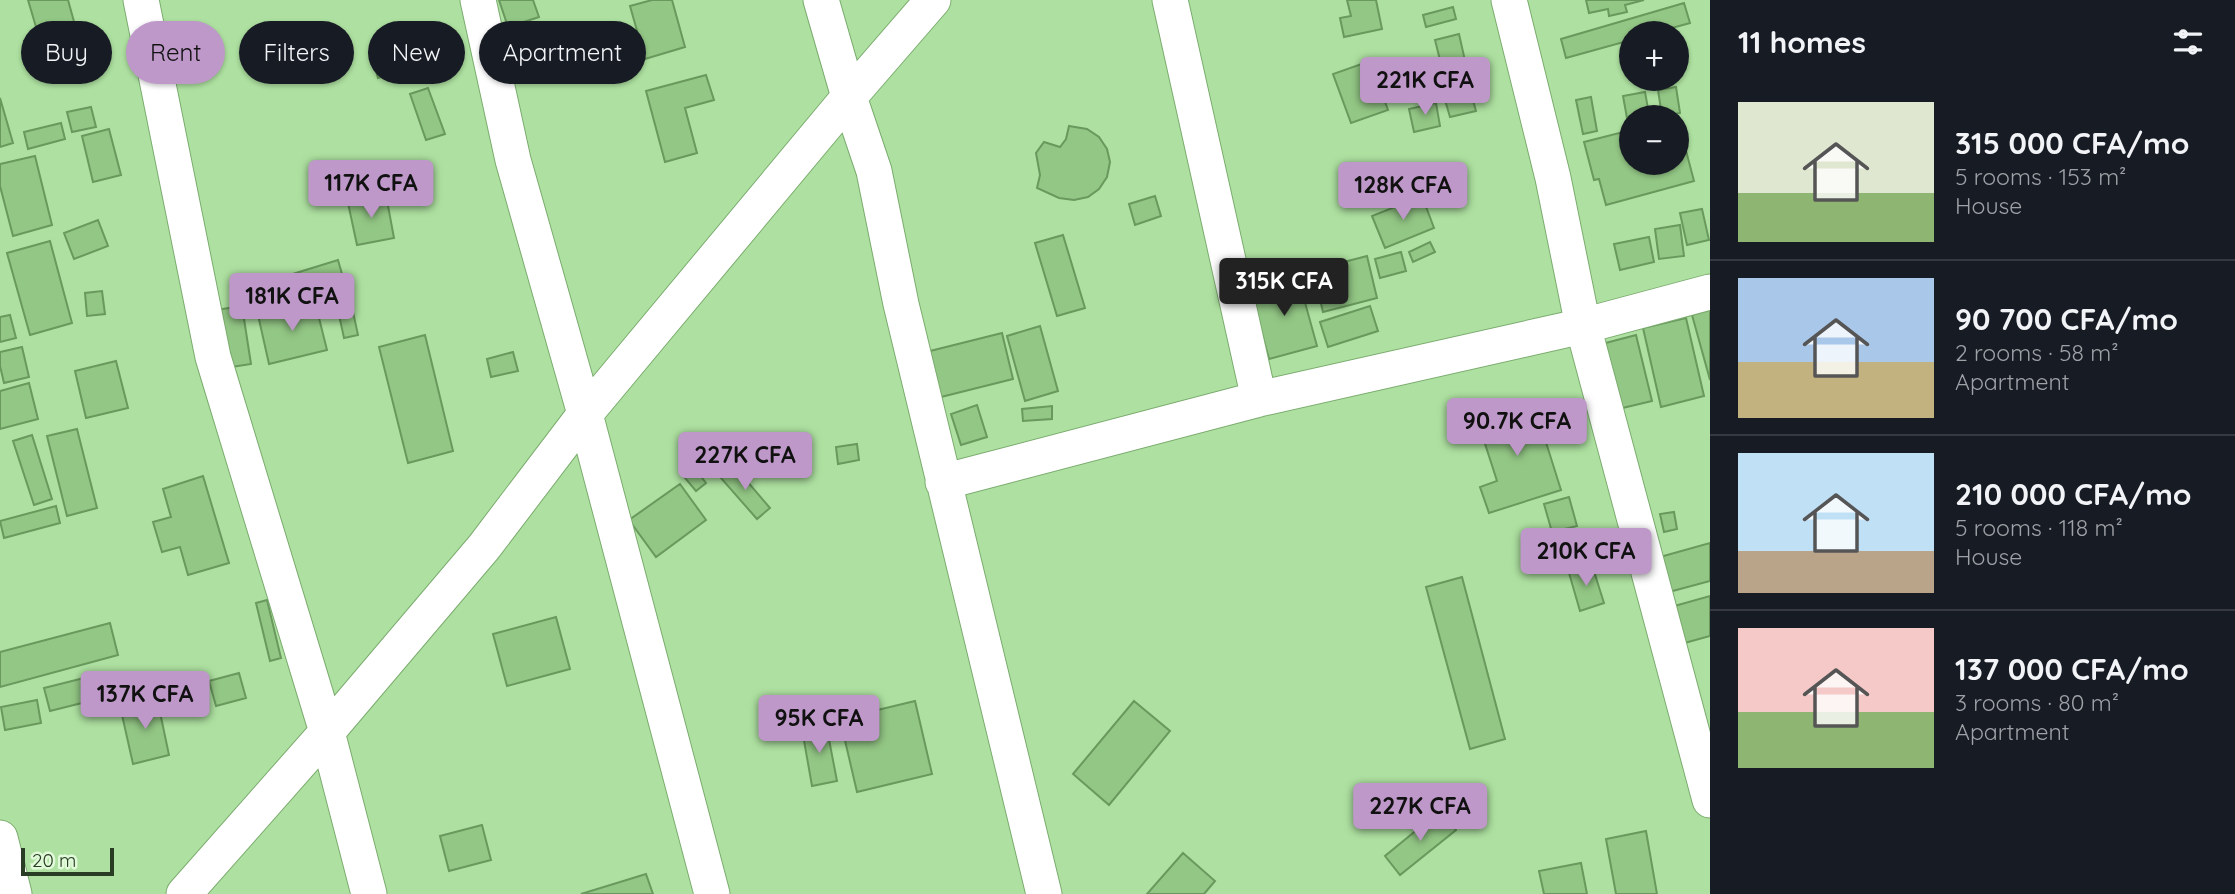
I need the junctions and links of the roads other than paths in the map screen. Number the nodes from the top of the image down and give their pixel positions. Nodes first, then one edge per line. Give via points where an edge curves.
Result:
1 (141, 0) edge
2 (478, 0) edge
3 (821, 0) edge
4 (933, 0) edge
5 (1170, 0) edge
6 (1509, 0) edge
7 (849, 97) junction
8 (1710, 292) edge
9 (1583, 326) junction
10 (1259, 399) junction
11 (585, 414) junction
12 (943, 482) junction
13 (327, 732) junction
14 (1710, 800) edge
15 (0, 838) edge
16 (14, 894) edge
17 (184, 894) edge
18 (369, 894) edge
19 (712, 894) edge
20 (1045, 894) edge

1 - 13 street via 213,357
2 - 11 street via 513,160
3 - 7 street
4 - 7 street
5 - 10 street
6 - 9 street via 1553,178
7 - 11 street
7 - 12 street via 874,171
8 - 9 street
9 - 10 street
9 - 14 street
10 - 12 street
11 - 13 street via 484,547
11 - 19 street
12 - 20 street
13 - 17 street
13 - 18 street
15 - 16 street

